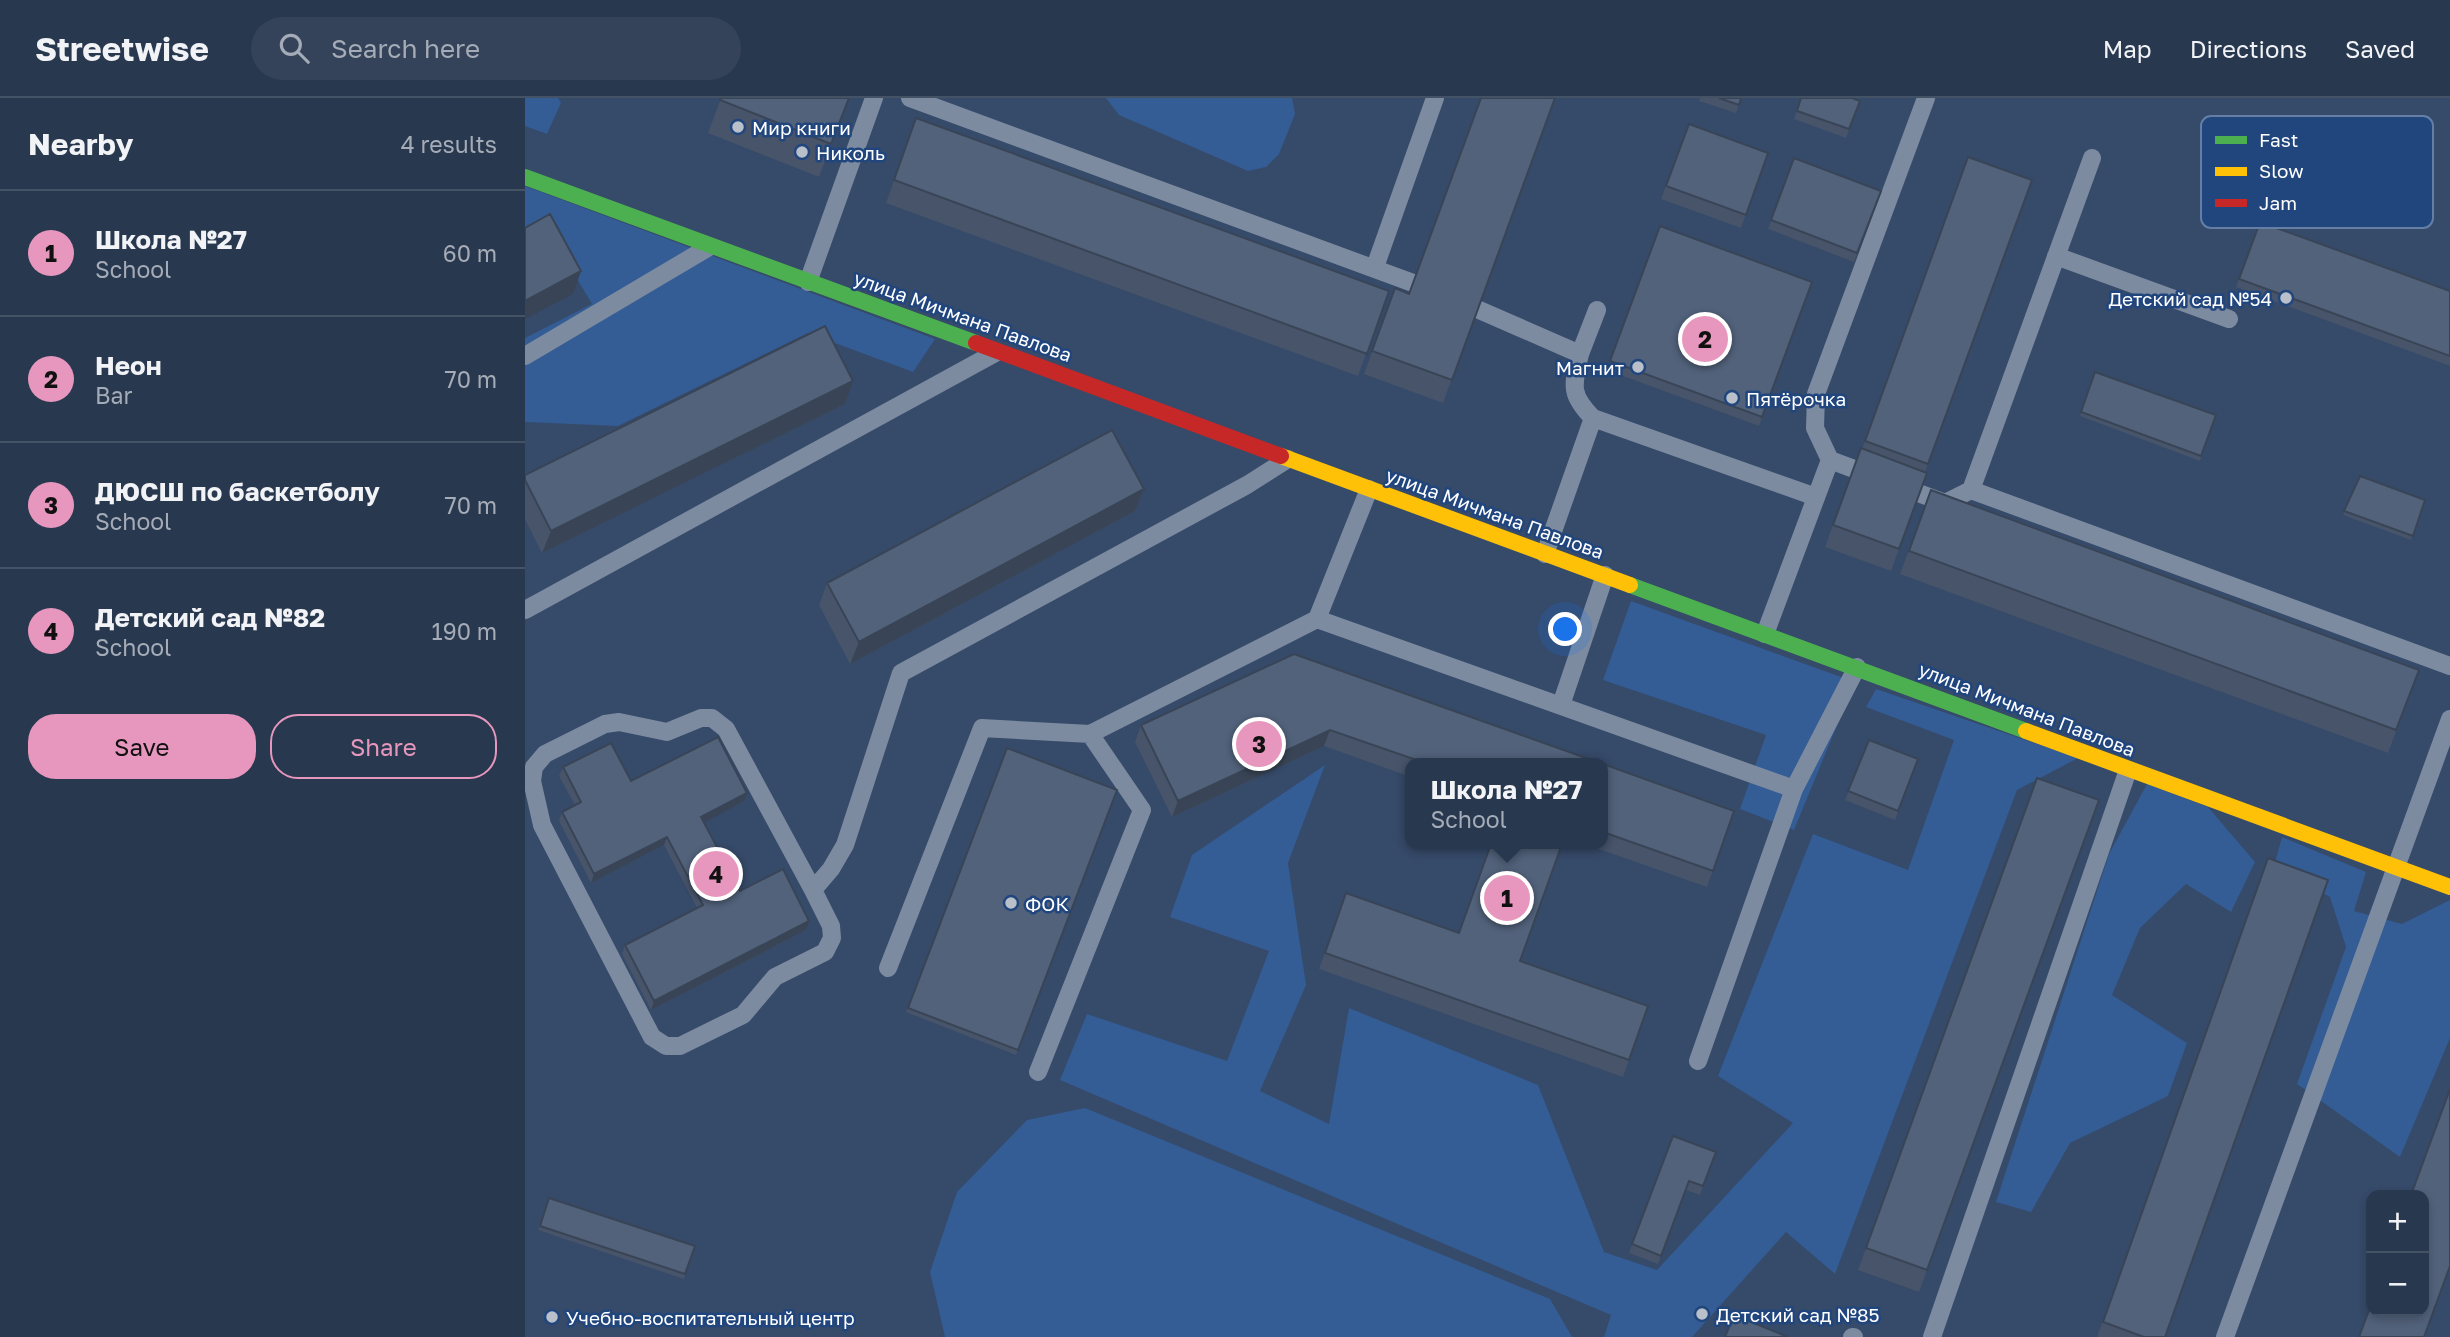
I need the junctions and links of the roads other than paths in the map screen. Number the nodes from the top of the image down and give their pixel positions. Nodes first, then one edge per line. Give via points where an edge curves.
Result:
1 (874, 98) edge
2 (910, 98) edge
3 (1435, 98) edge
4 (1921, 100) edge
5 (2092, 158) dead end
6 (525, 177) edge
7 (711, 246) junction
8 (2056, 256) junction
9 (1375, 267) junction
10 (807, 282) junction
11 (1413, 284) edge
12 (1477, 309) edge
13 (1597, 310) dead end
14 (2228, 319) dead end
15 (997, 351) junction
16 (1580, 354) junction
17 (525, 356) edge
18 (1593, 418) junction
19 (1288, 459) junction
20 (1830, 460) junction
21 (1369, 489) junction
22 (1971, 490) junction
23 (1816, 497) junction
24 (1545, 554) junction
25 (1605, 575) junction
26 (526, 610) edge
27 (1317, 620) junction
28 (1765, 634) junction
29 (2450, 666) edge
30 (1857, 667) junction
31 (1561, 705) junction
32 (2450, 719) edge
33 (1090, 734) junction
34 (2128, 770) junction
35 (1794, 789) junction
36 (2396, 867) junction
37 (2450, 887) edge
38 (814, 890) junction
39 (888, 968) dead end
40 (1698, 1061) dead end
41 (1038, 1072) dead end
42 (1932, 1337) edge
43 (2225, 1337) edge

1 - 10 lane
2 - 9 lane
3 - 9 lane
4 - 20 lane via 1817,394 1815,428
5 - 8 lane
6 - 7 street, улица Мичмана Павлова
7 - 10 street, улица Мичмана Павлова
7 - 17 lane
8 - 14 lane
8 - 22 lane
9 - 11 lane
10 - 15 street, улица Мичмана Павлова
12 - 16 lane
13 - 16 lane
15 - 19 street, улица Мичмана Павлова
15 - 26 lane
16 - 18 lane via 1572,387
18 - 23 lane
18 - 24 lane
19 - 21 street, улица Мичмана Павлова
19 - 38 lane via 901,673 845,845
20 - 22 lane via 1945,503
20 - 23 lane
21 - 24 street, улица Мичмана Павлова
21 - 27 lane
22 - 29 lane
23 - 28 lane
24 - 25 street, улица Мичмана Павлова
25 - 28 street, улица Мичмана Павлова
25 - 31 lane
27 - 31 lane
27 - 33 lane
28 - 30 street, улица Мичмана Павлова
30 - 34 street, улица Мичмана Павлова
30 - 35 lane
31 - 35 lane
32 - 36 lane
33 - 39 lane via 982,728
33 - 41 lane via 1142,810
34 - 36 street, улица Мичмана Павлова
34 - 42 lane
35 - 40 lane
36 - 37 street, улица Мичмана Павлова
36 - 43 lane
38 - 38 lane via 831,926 832,938 825,952 775,977 743,1015 680,1046 666,1046 652,1037 542,825 531,781 534,767 545,754 605,724 619,722 667,732 712,718 726,729

